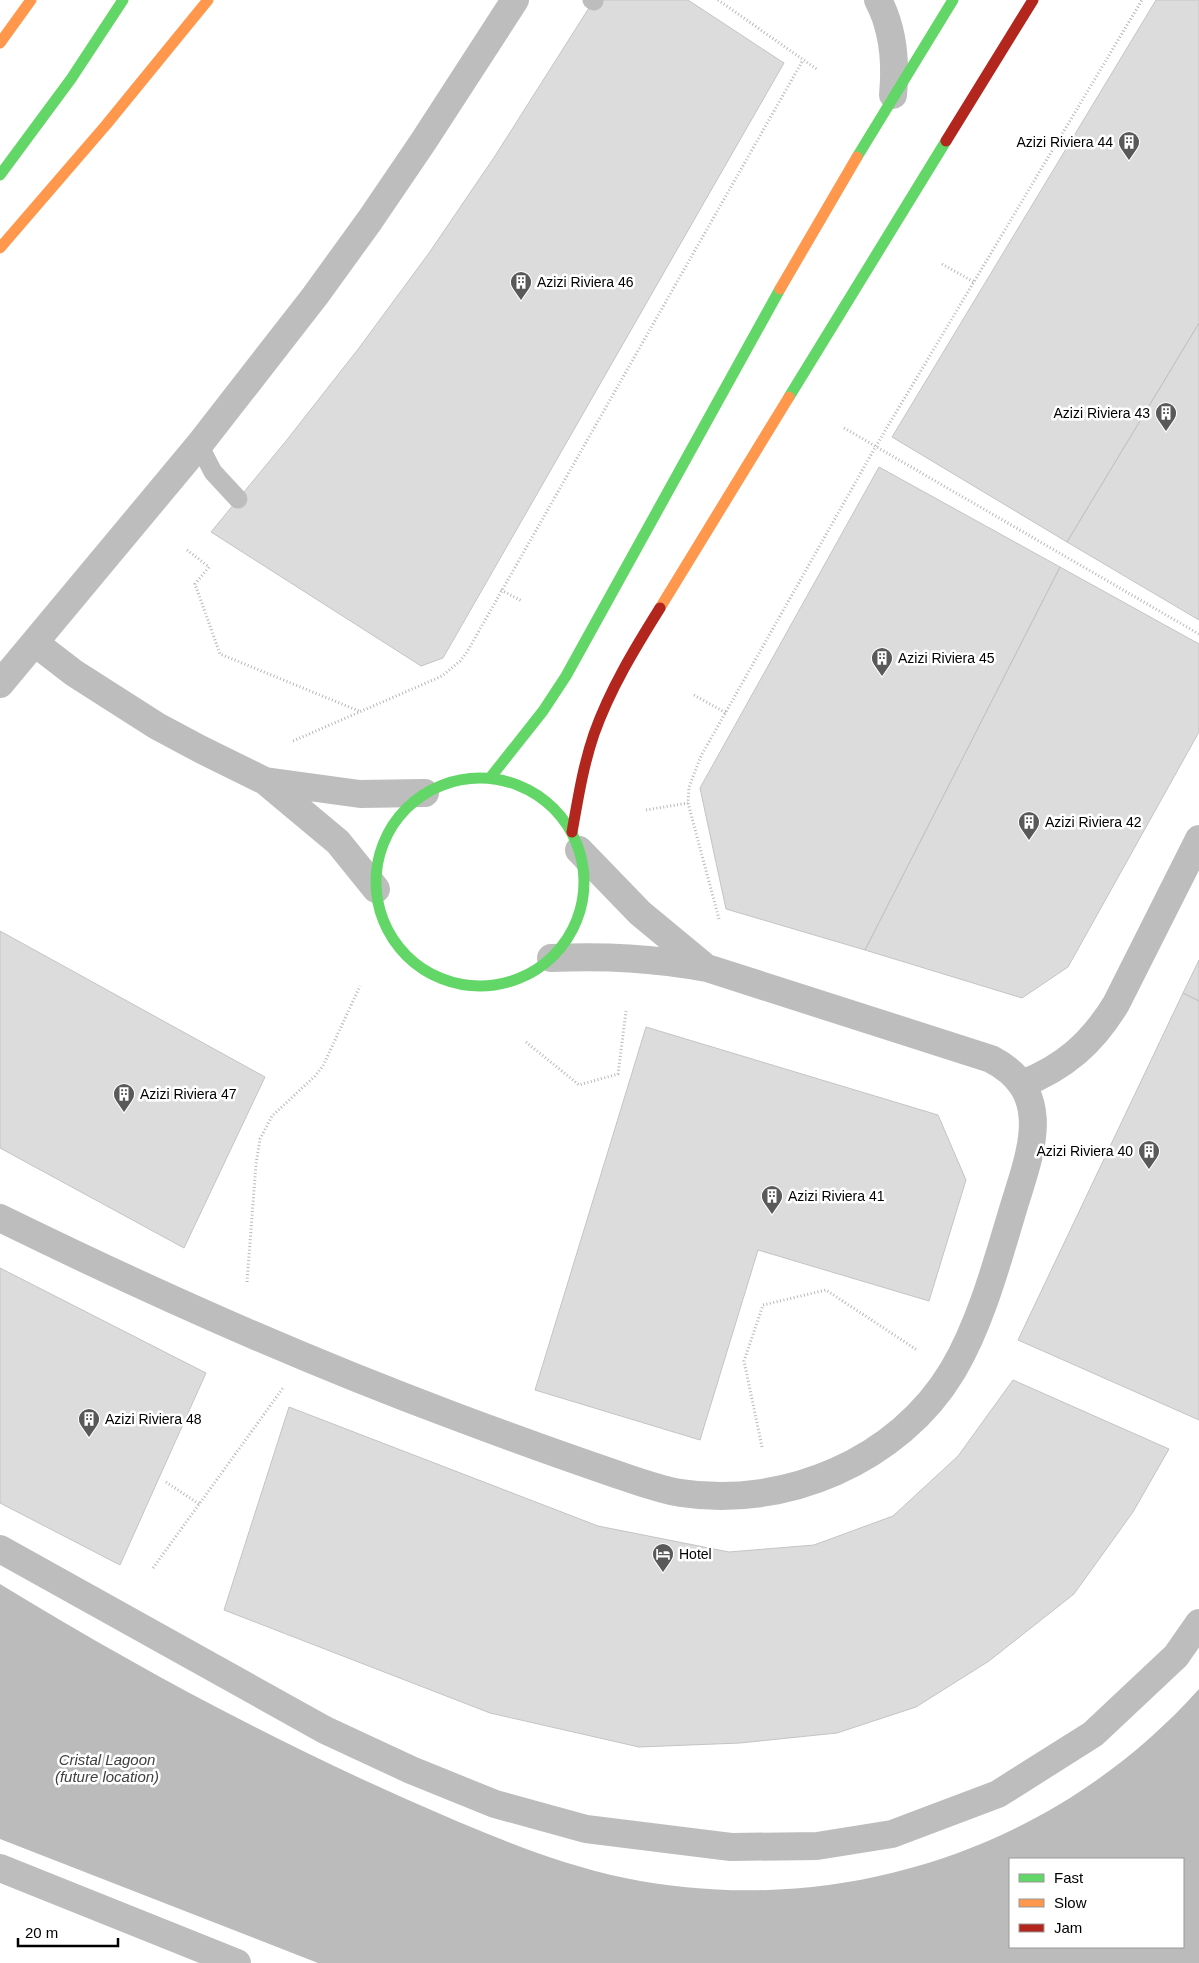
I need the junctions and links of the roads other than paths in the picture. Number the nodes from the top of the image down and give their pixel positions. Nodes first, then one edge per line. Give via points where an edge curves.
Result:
1 (31, 0) edge
2 (123, 0) edge
3 (208, 0) edge
4 (515, 0) edge
5 (878, 0) edge
6 (953, 0) edge
7 (1033, 0) edge
8 (0, 43) edge
9 (893, 95) junction
10 (0, 175) edge
11 (0, 248) edge
12 (199, 445) junction
13 (238, 499) dead end
14 (35, 643) junction
15 (0, 684) edge
16 (490, 778) junction
17 (265, 781) junction
18 (425, 793) junction
19 (1199, 839) edge
20 (576, 841) junction
21 (376, 889) junction
22 (551, 958) junction
23 (707, 968) junction
24 (1022, 1084) junction
25 (0, 1218) edge
26 (0, 1549) edge
27 (1199, 1623) edge
28 (0, 1868) edge
29 (237, 1963) edge

1 - 8 street
2 - 10 street via 71,79
3 - 11 street via 141,85
4 - 12 street via 370,220
5 - 9 street via 894,48
6 - 9 street
7 - 20 street via 628,659 591,744 579,788
9 - 16 street via 709,415 566,676
12 - 13 lane via 213,472
12 - 14 street
14 - 15 street
14 - 17 street via 82,678 157,726
16 - 18 street via 467,778 445,783
16 - 20 street via 510,781 546,800 561,815
17 - 18 street via 360,794
17 - 21 street via 338,842
18 - 21 street via 407,807 382,845
19 - 24 street via 1105,1021 1076,1053 1041,1076
20 - 22 street via 584,869 581,908 574,927
20 - 23 street via 640,913
21 - 22 street via 379,911 398,948 432,975 452,983 473,986 515,980
22 - 23 street via 630,957
23 - 24 street via 991,1058
24 - 25 street via 1033,1110 1033,1137 985,1296 952,1372 916,1416 877,1448 816,1480 751,1495 680,1492 632,1479 500,1433 285,1348
26 - 27 street via 325,1730 478,1798 586,1829 731,1847 816,1846 892,1834 998,1794 1094,1734 1176,1656
28 - 29 street

